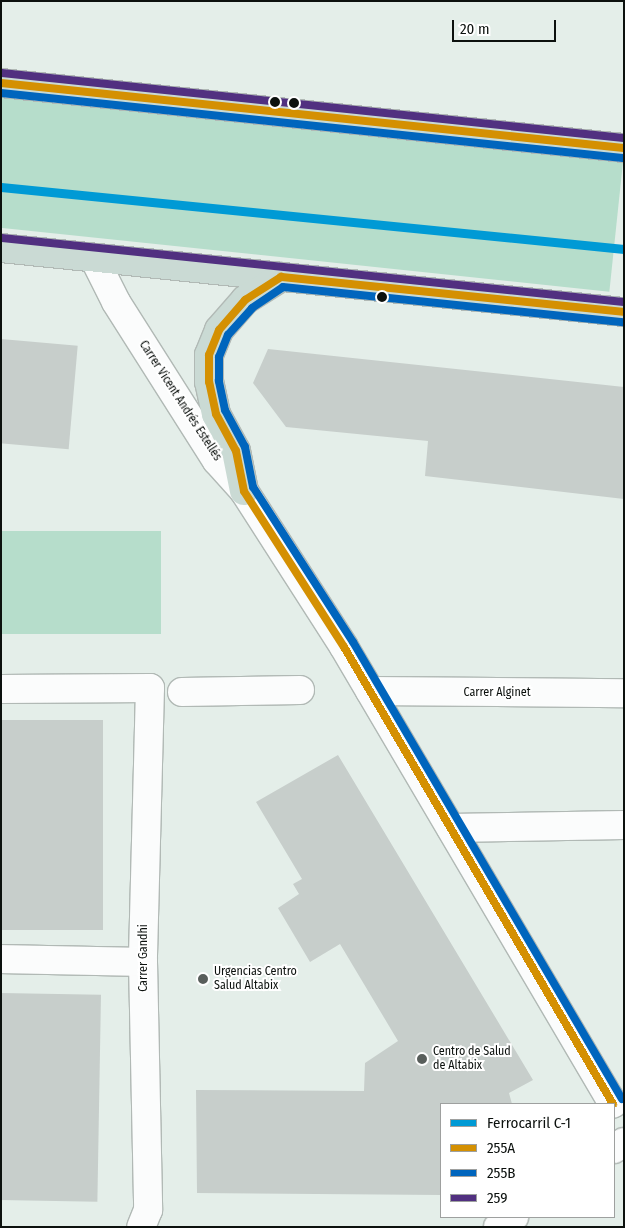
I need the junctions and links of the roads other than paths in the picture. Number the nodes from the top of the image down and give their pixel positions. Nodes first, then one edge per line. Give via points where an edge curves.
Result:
1 (1, 83) edge
2 (624, 148) edge
3 (1, 248) edge
4 (94, 258) junction
5 (282, 277) junction
6 (624, 312) edge
7 (244, 491) junction
8 (1, 689) edge
9 (300, 690) dead end
10 (370, 691) junction
11 (182, 692) dead end
12 (624, 693) edge
13 (624, 825) edge
14 (451, 828) junction
15 (1, 959) edge
16 (143, 962) junction
17 (612, 1103) edge
18 (615, 1108) edge
19 (624, 1122) edge
20 (512, 1218) edge
21 (141, 1227) edge
22 (498, 1227) edge

1 - 2 highway
3 - 4 highway
4 - 5 highway
4 - 7 street, Carrer Vicent Andrés Estellés via 116,302 217,461
5 - 6 highway
5 - 7 highway via 238,307 219,330 209,356 209,382 216,414 236,451
7 - 10 street, Carrer Vicent Andrés Estellés
8 - 16 street, Carrer Gandhi via 150,688
9 - 11 street
10 - 12 street, Carrer Alginet
10 - 14 street, Carrer Vicent Andrés Estellés
13 - 14 street
14 - 17 street, Carrer Vicent Andrés Estellés
15 - 16 street
16 - 21 street, Carrer Gandhi via 148,1210
18 - 19 street, Carrer Vicent Andrés Estellés
20 - 22 street

